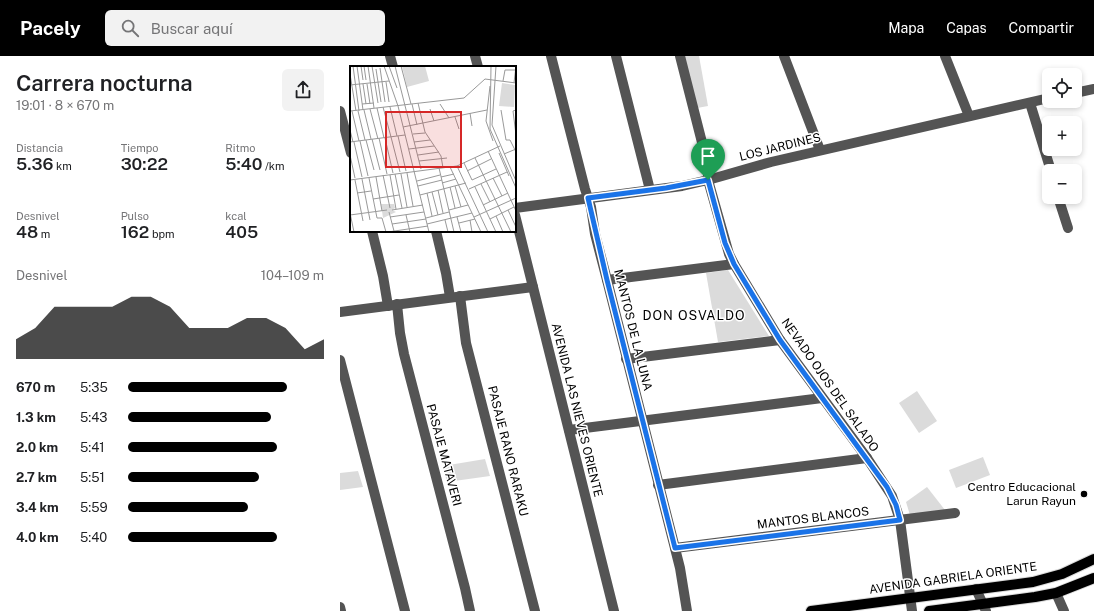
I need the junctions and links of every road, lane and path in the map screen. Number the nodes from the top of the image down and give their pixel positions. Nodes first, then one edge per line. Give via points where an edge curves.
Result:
1 (390, 56) edge
2 (475, 56) edge
3 (551, 56) edge
4 (616, 56) edge
5 (680, 56) edge
6 (784, 56) edge
7 (944, 56) edge
8 (393, 66) edge
9 (478, 66) edge
10 (1094, 89) edge
11 (1082, 92) edge
12 (1042, 100) edge
13 (1030, 103) junction
14 (340, 111) edge
15 (969, 116) junction
16 (350, 149) edge
17 (820, 150) junction
18 (1048, 164) edge
19 (708, 180) junction
20 (650, 190) junction
21 (588, 198) junction
22 (1060, 204) edge
23 (516, 208) edge
24 (516, 220) edge
25 (1068, 228) dead end
26 (372, 232) edge
27 (436, 232) edge
28 (734, 264) junction
29 (607, 280) junction
30 (533, 287) junction
31 (455, 297) junction
32 (392, 305) junction
33 (340, 312) edge
34 (780, 340) junction
35 (626, 359) junction
36 (340, 360) edge
37 (822, 398) junction
38 (642, 421) junction
39 (569, 430) junction
40 (867, 458) junction
41 (658, 485) junction
42 (955, 512) dead end
43 (900, 520) junction
44 (675, 548) junction
45 (1094, 559) edge
46 (1094, 578) edge
47 (976, 589) junction
48 (1056, 593) junction
49 (910, 597) junction
50 (867, 607) edge
51 (985, 607) edge
52 (340, 608) edge
53 (341, 611) edge
54 (405, 611) edge
55 (470, 611) edge
56 (535, 611) edge
57 (614, 611) edge
58 (687, 611) edge
59 (811, 611) edge
60 (912, 611) edge
61 (929, 611) edge
62 (1064, 611) edge

1 - 8 street
2 - 9 street
3 - 21 street, MANTOS DE LA LUNA
4 - 20 street
5 - 19 street, NEVADO OJOS DEL SALADO via 708,166
6 - 17 street
7 - 15 street
10 - 11 street
12 - 13 street, LOS JARDINES
13 - 15 street, LOS JARDINES
13 - 18 street
14 - 16 street
15 - 17 street, LOS JARDINES
17 - 19 street, LOS JARDINES
19 - 20 street, LOS JARDINES
19 - 28 street, NEVADO OJOS DEL SALADO via 725,243
20 - 21 street, LOS JARDINES
21 - 23 street, LOS JARDINES
21 - 29 street, MANTOS DE LA LUNA
22 - 25 street
24 - 30 street, AVENIDA LAS NIEVES ORIENTE
26 - 32 street, PASAJE MATAVERI
27 - 31 street, PASAJE RANO RARAKU
28 - 29 street
28 - 34 street, NEVADO OJOS DEL SALADO
29 - 35 street, MANTOS DE LA LUNA
30 - 31 street
30 - 39 street, AVENIDA LAS NIEVES ORIENTE
31 - 32 street
31 - 56 street, PASAJE RANO RARAKU
32 - 33 street
32 - 55 street, PASAJE MATAVERI
34 - 35 street
34 - 37 street, NEVADO OJOS DEL SALADO
35 - 38 street, MANTOS DE LA LUNA
36 - 54 street
37 - 38 street
37 - 40 street, NEVADO OJOS DEL SALADO
38 - 39 street
38 - 41 street, MANTOS DE LA LUNA
39 - 57 street, AVENIDA LAS NIEVES ORIENTE
40 - 41 street
40 - 43 street, NEVADO OJOS DEL SALADO via 892,496
41 - 44 street, MANTOS DE LA LUNA
42 - 43 street, MANTOS BLANCOS
43 - 44 street, MANTOS BLANCOS
43 - 49 street, NEVADO OJOS DEL SALADO
44 - 58 street, MANTOS DE LA LUNA
45 - 47 main road, AVENIDA GABRIELA ORIENTE via 1049,578
46 - 48 main road
47 - 49 main road, AVENIDA GABRIELA ORIENTE
47 - 51 street
48 - 51 main road
48 - 62 street
49 - 50 main road, AVENIDA GABRIELA ORIENTE
49 - 60 street, NEVADO OJOS DEL SALADO
50 - 59 main road, AVENIDA GABRIELA ORIENTE
51 - 61 main road
52 - 53 street

